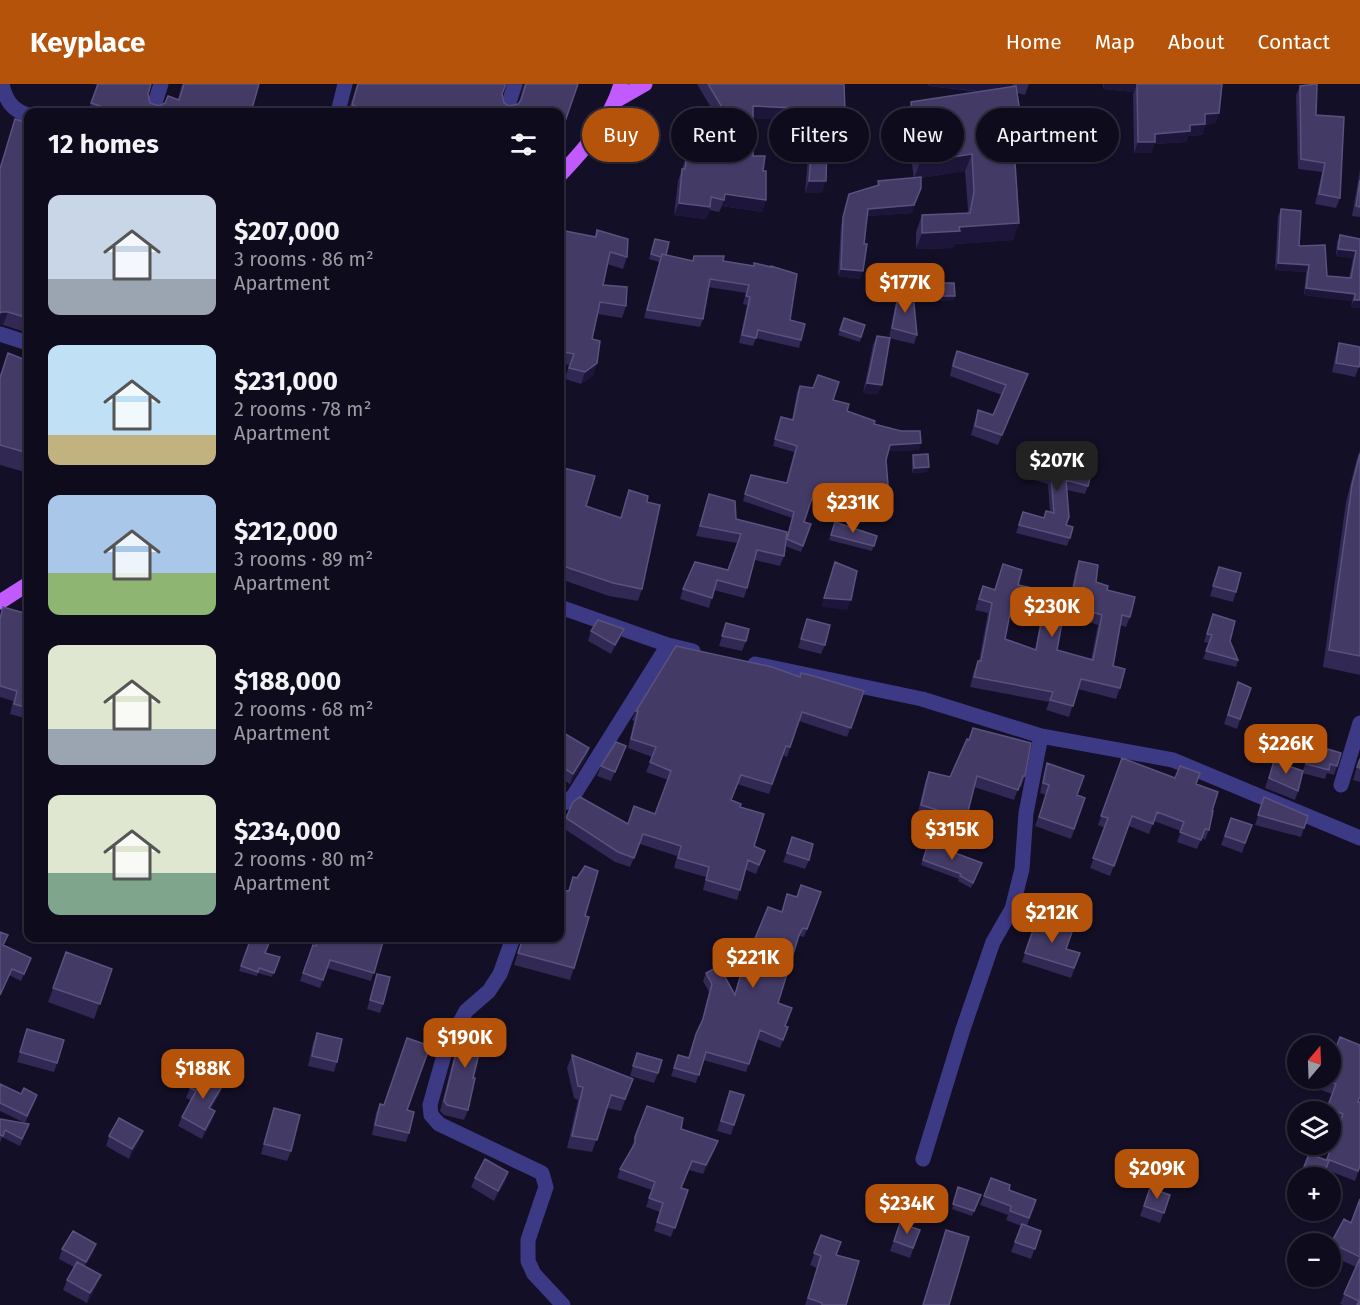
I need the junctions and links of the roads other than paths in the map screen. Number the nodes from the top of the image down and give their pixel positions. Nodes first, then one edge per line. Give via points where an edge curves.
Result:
1 (2, 84) edge
2 (161, 84) edge
3 (345, 84) edge
4 (515, 84) edge
5 (621, 84) edge
6 (645, 84) edge
7 (617, 100) junction
8 (153, 108) edge
9 (339, 108) edge
10 (507, 108) edge
11 (24, 114) edge
12 (564, 171) edge
13 (0, 334) edge
14 (24, 342) edge
15 (24, 587) edge
16 (0, 602) edge
17 (564, 608) edge
18 (668, 645) junction
19 (702, 652) edge
20 (737, 660) edge
21 (1360, 723) edge
22 (1041, 736) junction
23 (1341, 785) dead end
24 (564, 802) edge
25 (1360, 838) edge
26 (512, 942) edge
27 (923, 1159) dead end
28 (563, 1305) edge

1 - 11 street via 5,98
2 - 8 street
3 - 9 street
4 - 10 street
5 - 7 main road
6 - 7 main road
7 - 12 main road via 584,151
13 - 14 street
15 - 16 main road
17 - 18 street
18 - 19 street
18 - 24 street via 574,795
20 - 22 street via 922,699
21 - 23 street
22 - 25 street via 1173,760
22 - 27 street via 1026,813 1022,869 1012,909 993,942
26 - 28 street via 489,992 466,1011 446,1048 430,1105 431,1115 439,1124 542,1173 546,1187 528,1240 528,1261 534,1274

